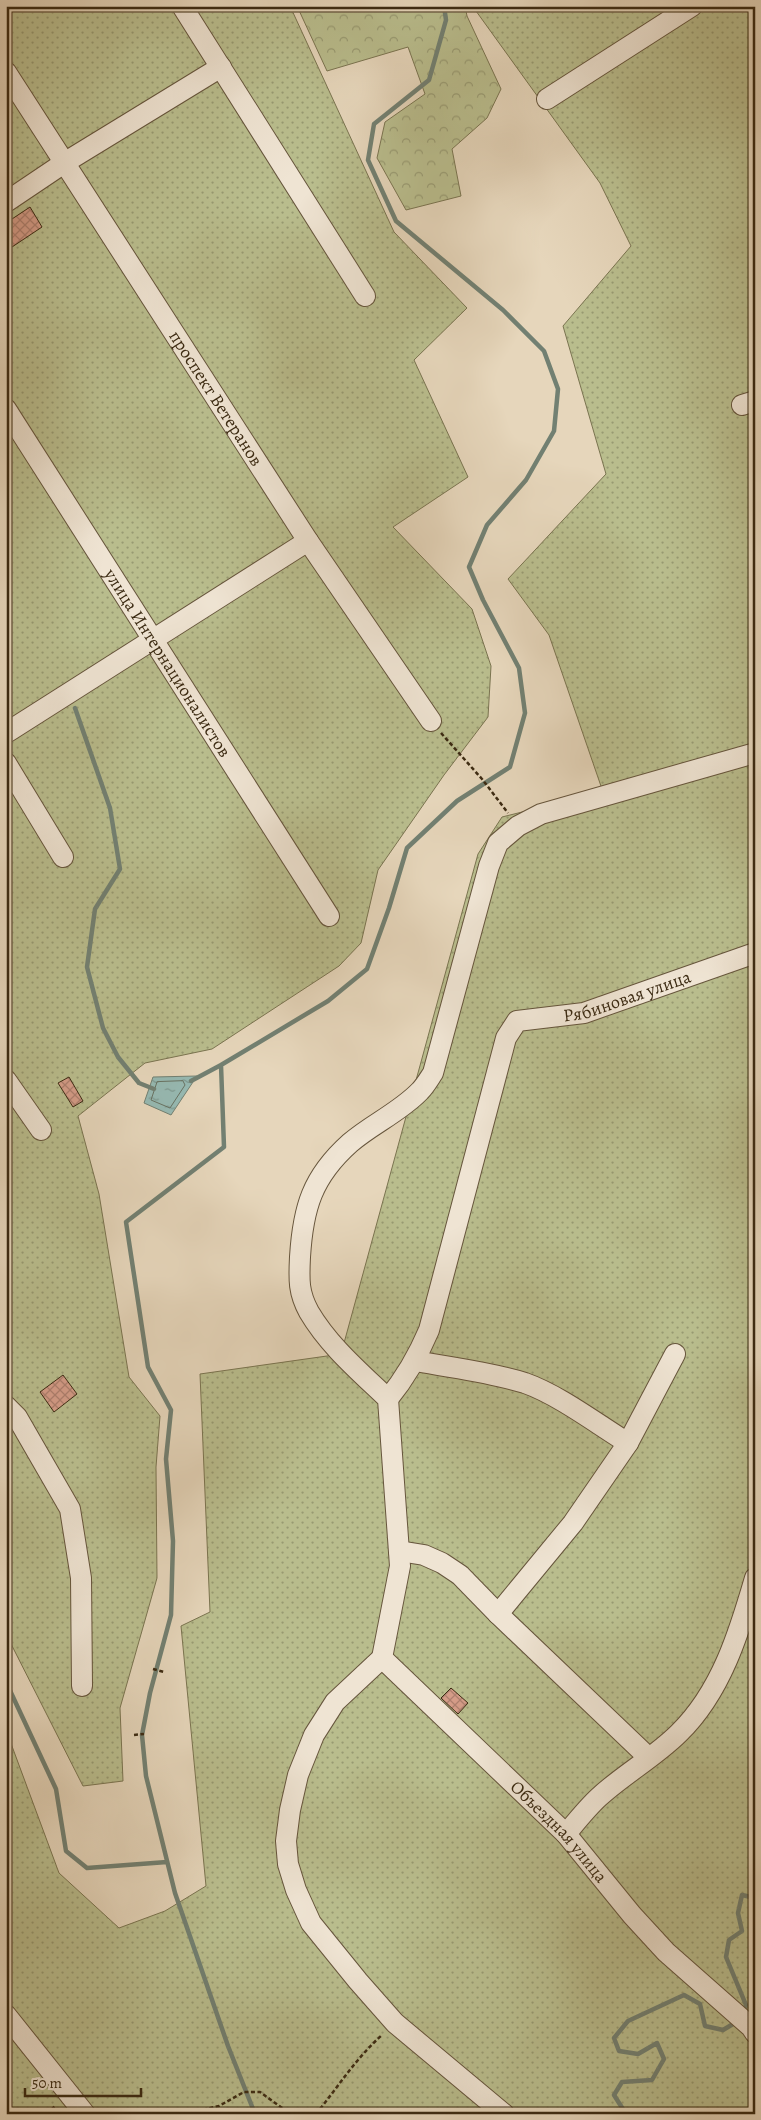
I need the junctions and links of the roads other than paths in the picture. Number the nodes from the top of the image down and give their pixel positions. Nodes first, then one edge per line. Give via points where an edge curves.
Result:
1 (182, 6) edge
2 (692, 6) edge
3 (221, 67) junction
4 (6, 72) edge
5 (547, 98) dead end
6 (64, 163) junction
7 (6, 202) edge
8 (365, 296) dead end
9 (6, 409) edge
10 (308, 541) junction
11 (154, 639) junction
12 (431, 721) road end
13 (6, 733) edge
14 (755, 753) edge
15 (6, 763) edge
16 (63, 857) dead end
17 (329, 916) dead end
18 (755, 954) edge
19 (6, 1080) edge
20 (41, 1130) dead end
21 (675, 1354) dead end
22 (416, 1361) junction
23 (388, 1399) junction
24 (6, 1406) edge
25 (628, 1443) junction
26 (399, 1551) junction
27 (755, 1578) edge
28 (498, 1614) junction
29 (382, 1658) junction
30 (82, 1686) dead end
31 (648, 1757) junction
32 (566, 1834) junction
33 (6, 2015) edge
34 (753, 2030) edge
35 (85, 2114) edge
36 (504, 2114) edge

1 - 3 street
2 - 5 street
3 - 6 street
3 - 8 street
4 - 6 street, проспект Ветеранов
6 - 7 street
6 - 10 street, проспект Ветеранов
9 - 11 street, улица Интернационалистов
10 - 11 street
10 - 12 street, проспект Ветеранов
11 - 13 street
11 - 17 street, улица Интернационалистов
14 - 23 street via 541,814 518,826 498,843 433,1073 420,1091 350,1143 326,1167 306,1209 299,1288 309,1312 348,1361
15 - 16 street
18 - 22 street, Рябиновая улица via 584,1013 517,1021 506,1038 429,1330
19 - 20 street
21 - 25 street
22 - 23 street
22 - 25 street via 526,1384
23 - 26 street
24 - 30 street via 17,1417 70,1509 81,1578
25 - 28 street via 573,1523
26 - 28 street via 424,1555 442,1563 460,1575
26 - 29 street via 400,1566
27 - 31 street via 740,1631 702,1706 679,1734
28 - 31 street
29 - 32 street, Объездная улица
29 - 36 street via 335,1702 314,1735 298,1775 290,1810 286,1841 290,1873 311,1923 358,1982 396,2022
31 - 32 street via 598,1798
32 - 34 street, Объездная улица via 666,1952
33 - 35 street

